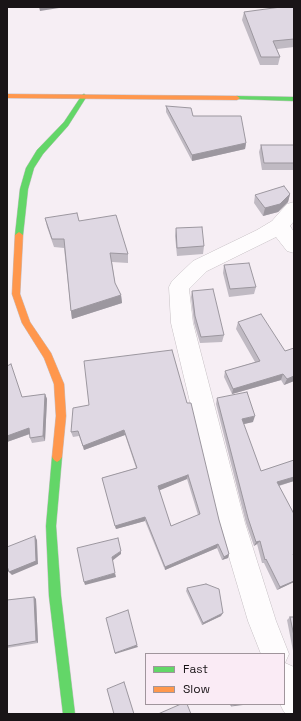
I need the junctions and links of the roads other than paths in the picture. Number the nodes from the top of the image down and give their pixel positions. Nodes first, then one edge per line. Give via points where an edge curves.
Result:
1 (7, 96) edge
2 (84, 96) junction
3 (294, 99) edge
4 (294, 209) edge
5 (279, 226) junction
6 (294, 246) edge
7 (12, 293) edge
8 (275, 653) edge
9 (285, 680) edge
10 (294, 702) edge
11 (70, 714) edge

1 - 2 street
2 - 3 street
2 - 7 street via 66,124 40,152 30,168 24,189
4 - 5 street
5 - 6 street
5 - 8 street via 200,266 179,287 182,323 232,523 262,621
7 - 11 street via 26,323 48,356 59,384 61,416 51,526 55,596
9 - 10 street

